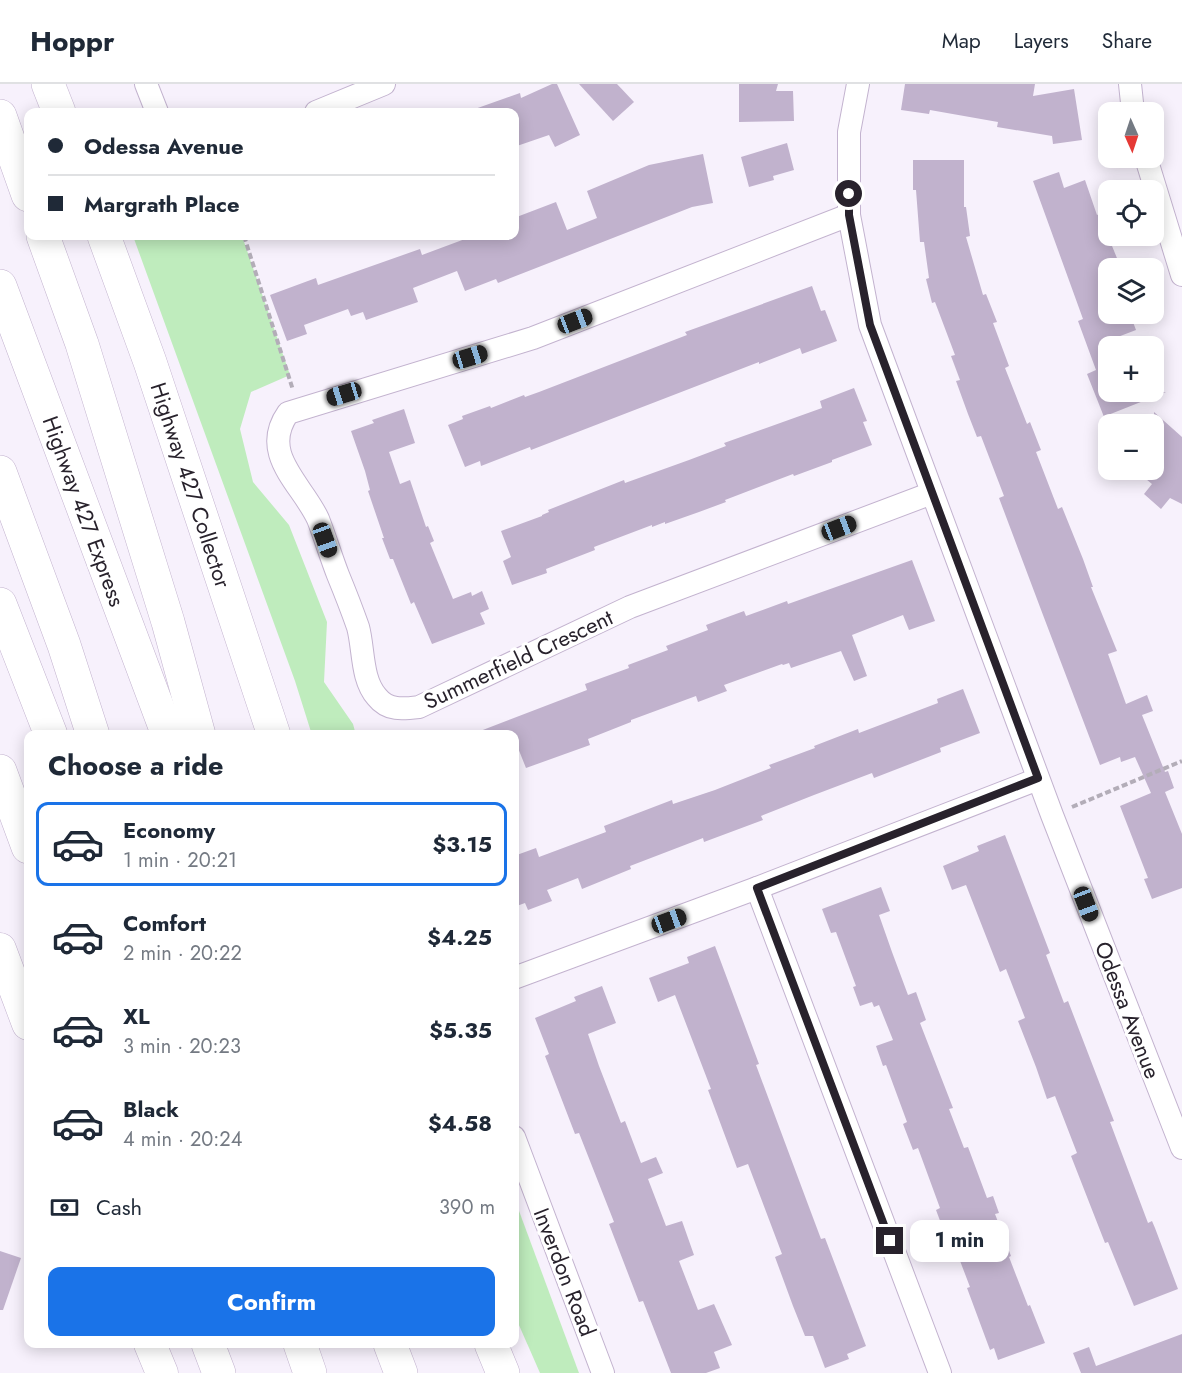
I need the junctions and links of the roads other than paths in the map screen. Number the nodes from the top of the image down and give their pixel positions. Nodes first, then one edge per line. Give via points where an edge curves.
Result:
1 (48, 84) edge
2 (146, 84) edge
3 (384, 84) edge
4 (858, 84) edge
5 (1130, 84) edge
6 (1132, 102) edge
7 (57, 108) edge
8 (155, 108) edge
9 (326, 108) edge
10 (0, 116) edge
11 (1149, 168) edge
12 (24, 184) edge
13 (849, 215) junction
14 (44, 240) edge
15 (105, 240) edge
16 (1182, 276) edge
17 (0, 286) edge
18 (0, 472) edge
19 (932, 493) junction
20 (0, 604) edge
21 (49, 730) edge
22 (91, 730) edge
23 (166, 730) edge
24 (198, 730) edge
25 (272, 730) edge
26 (0, 771) edge
27 (1038, 778) junction
28 (24, 836) edge
29 (757, 888) junction
30 (0, 949) edge
31 (519, 976) edge
32 (24, 1013) edge
33 (1182, 1148) edge
34 (519, 1150) edge
35 (152, 1348) edge
36 (210, 1348) edge
37 (301, 1348) edge
38 (392, 1348) edge
39 (475, 1348) edge
40 (492, 1348) edge
41 (162, 1373) edge
42 (219, 1373) edge
43 (310, 1373) edge
44 (401, 1373) edge
45 (484, 1373) edge
46 (503, 1373) edge
47 (603, 1373) edge
48 (940, 1373) edge

1 - 7 highway
2 - 8 street
3 - 9 street
4 - 13 street, Odessa Avenue via 849,132
5 - 6 street
10 - 12 highway
11 - 16 street
13 - 19 street, Odessa Avenue via 870,325
13 - 19 street, Summerfield Crescent via 533,338 288,413 278,437 280,455 288,475 317,518 358,628 375,696 386,706 401,709 419,707 630,607
14 - 24 highway via 82,344
15 - 25 highway, Highway 427 Collector
17 - 23 highway, Highway 427 Express
18 - 22 highway
19 - 27 street, Odessa Avenue
20 - 21 highway
26 - 28 highway
27 - 29 street
27 - 33 street, Odessa Avenue
29 - 31 street
29 - 48 street
30 - 32 main road
34 - 47 street, Inverdon Road
35 - 41 main road
36 - 42 highway
37 - 43 highway
38 - 44 highway
39 - 45 highway
40 - 46 highway

